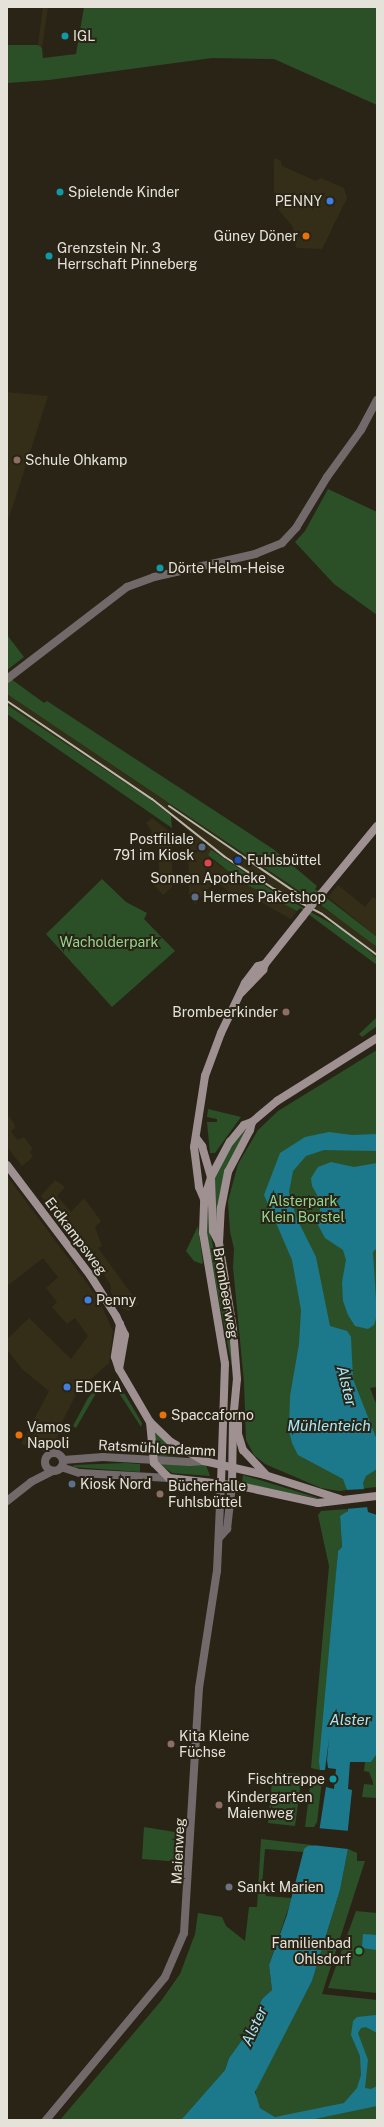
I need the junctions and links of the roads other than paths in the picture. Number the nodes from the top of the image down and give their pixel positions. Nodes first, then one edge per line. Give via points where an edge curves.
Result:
1 (377, 400) edge
2 (8, 679) edge
3 (377, 826) edge
4 (377, 1038) edge
5 (252, 1122) junction
6 (197, 1139) junction
7 (7, 1165) edge
8 (211, 1177) junction
9 (204, 1199) junction
10 (219, 1244) junction
11 (235, 1412) junction
12 (150, 1422) junction
13 (152, 1460) junction
14 (204, 1461) junction
15 (62, 1464) junction
16 (222, 1465) junction
17 (232, 1467) junction
18 (50, 1469) junction
19 (266, 1475) junction
20 (169, 1478) junction
21 (221, 1484) junction
22 (232, 1485) junction
23 (376, 1496) edge
24 (340, 1499) junction
25 (7, 1501) edge
26 (220, 1537) junction
27 (46, 2120) edge

1 - 2 street via 361,430 327,477 296,528 282,543 255,554 154,577 127,587
3 - 6 main road, bridge via 265,964 252,973 221,1033 205,1076 199,1106
4 - 5 main road, Brombeerweg via 277,1100
5 - 8 main road, Brombeerweg via 244,1125 234,1137
5 - 10 main road, Brombeerweg via 224,1183
6 - 8 main road via 202,1146
6 - 9 main road via 194,1147 195,1160 199,1187
7 - 12 main road, Erdkampsweg via 90,1275 124,1331 125,1341 119,1369
8 - 9 main road, Brombeerweg
8 - 10 main road via 213,1231
9 - 16 main road, Brombeerweg via 204,1246 225,1364
10 - 11 main road, Brombeerweg via 236,1357
11 - 17 main road, Brombeerweg
11 - 19 main road via 243,1450
12 - 13 main road, Erdkampsweg
12 - 14 main road, Erdkampsweg via 178,1447
13 - 14 street, Ratsmühlendamm
13 - 15 street, Ratsmühlendamm via 103,1457
13 - 20 main road via 157,1469
14 - 16 main road, Ratsmühlendamm
15 - 18 street, Ratsmühlendamm
15 - 18 street, Ratsmühlendamm via 59,1454 51,1454 45,1460
15 - 20 street, Ratsmühlendamm via 80,1473
16 - 17 main road, Ratsmühlendamm
16 - 21 main road, Brombeerweg
17 - 19 main road, Ratsmühlendamm
17 - 22 main road, Brombeerweg
18 - 25 street
19 - 24 main road, Ratsmühlendamm
20 - 21 main road, Ratsmühlendamm
21 - 22 main road, Ratsmühlendamm
21 - 26 street, Maienweg via 218,1528
22 - 24 main road, Ratsmühlendamm via 306,1502 325,1504
22 - 26 street, Maienweg via 227,1529
23 - 24 main road, Ratsmühlendamm
26 - 27 street, Maienweg via 213,1614 199,1688 184,1933 165,1977

